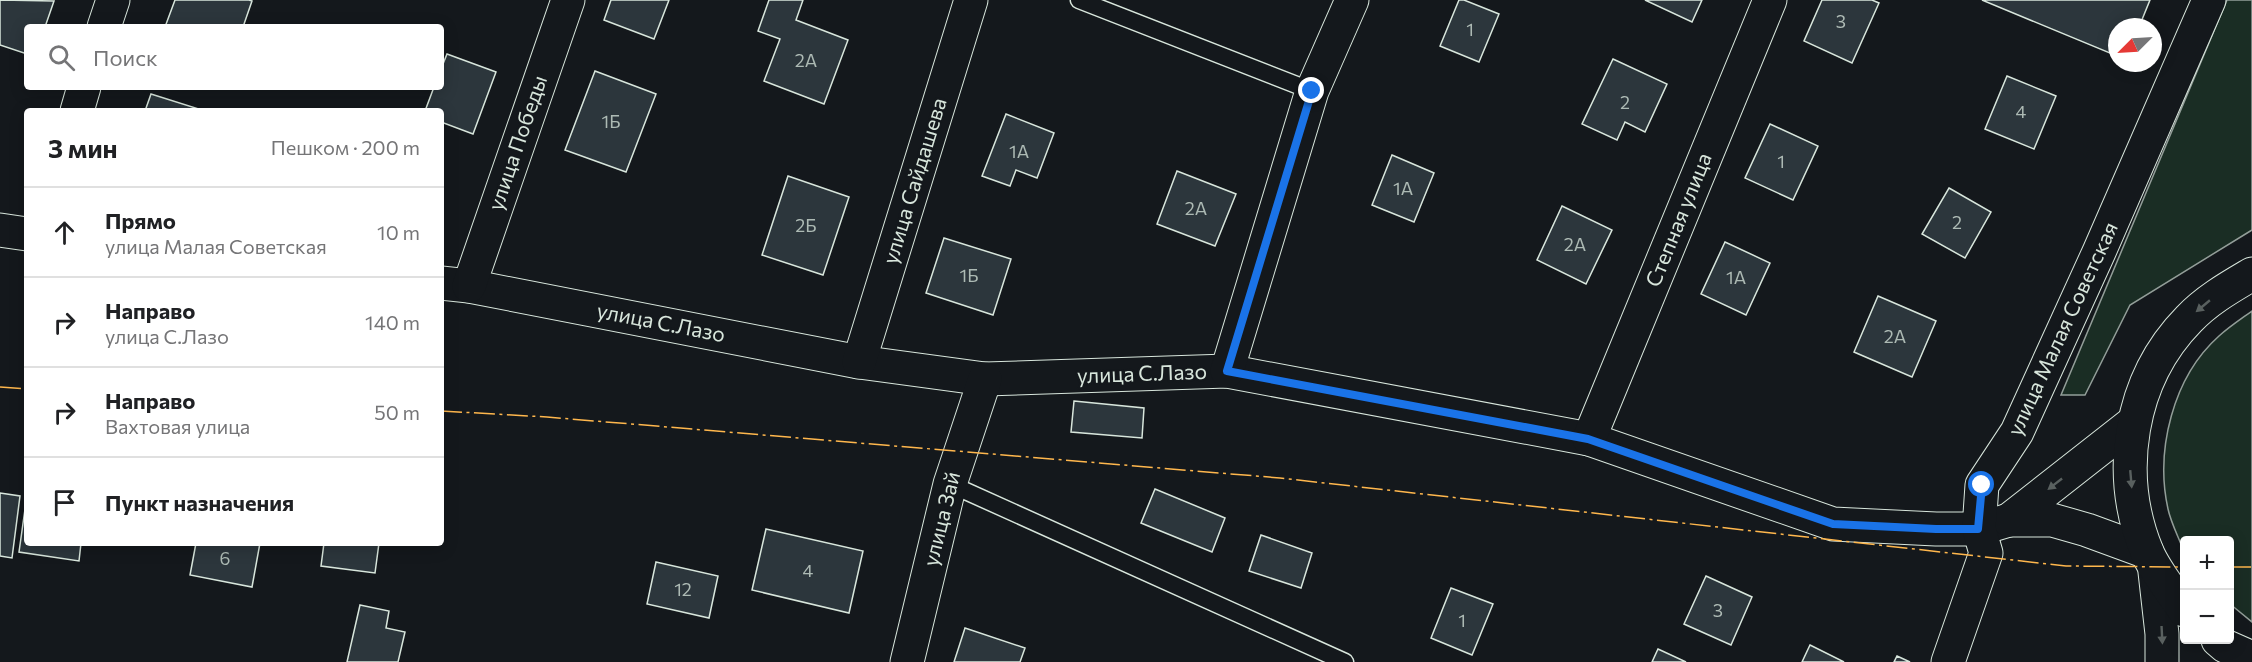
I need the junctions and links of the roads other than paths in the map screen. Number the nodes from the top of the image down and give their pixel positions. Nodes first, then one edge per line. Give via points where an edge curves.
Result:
1 (113, 0) edge
2 (568, 0) edge
3 (971, 0) edge
4 (1079, 0) edge
5 (1352, 0) edge
6 (1770, 0) edge
7 (2209, 0) edge
8 (105, 24) edge
9 (83, 90) edge
10 (1312, 91) junction
11 (78, 108) edge
12 (0, 230) edge
13 (24, 234) edge
14 (2252, 274) edge
15 (455, 284) edge
16 (859, 362) junction
17 (1227, 371) junction
18 (985, 379) junction
19 (2134, 422) junction
20 (1588, 439) junction
21 (950, 484) junction
22 (1994, 525) junction
23 (2151, 560) junction
24 (2180, 604) edge
25 (2223, 644) edge
26 (2252, 658) edge
27 (907, 662) edge
28 (1345, 662) edge
29 (1948, 662) edge
30 (2162, 662) edge

1 - 8 street
2 - 15 street, улица Победы
3 - 16 street, улица Сайдашева
4 - 10 lane
5 - 10 street
6 - 20 street, Степная улица
7 - 22 street, улица Малая Советская via 2017,432 1982,485
9 - 11 street
10 - 17 street
12 - 13 street
14 -> 19 street via 2219,293 2189,318 2164,349 2146,384
15 - 16 street, улица С.Лазо
16 - 18 street, улица С.Лазо
17 - 18 street, улица С.Лазо
17 - 20 street, улица С.Лазо
18 - 21 street, улица Зай
19 -> 22 street
19 -> 23 street via 2129,466 2133,510
20 - 22 street, улица С.Лазо via 1833,524 1936,529
21 - 27 street, улица Зай
21 - 28 lane
22 - 23 street, улица С.Лазо via 2052,520 2087,530
22 - 29 street, улица Малая Советская
23 - 24 street
23 -> 30 street via 2162,634
25 - 26 street

